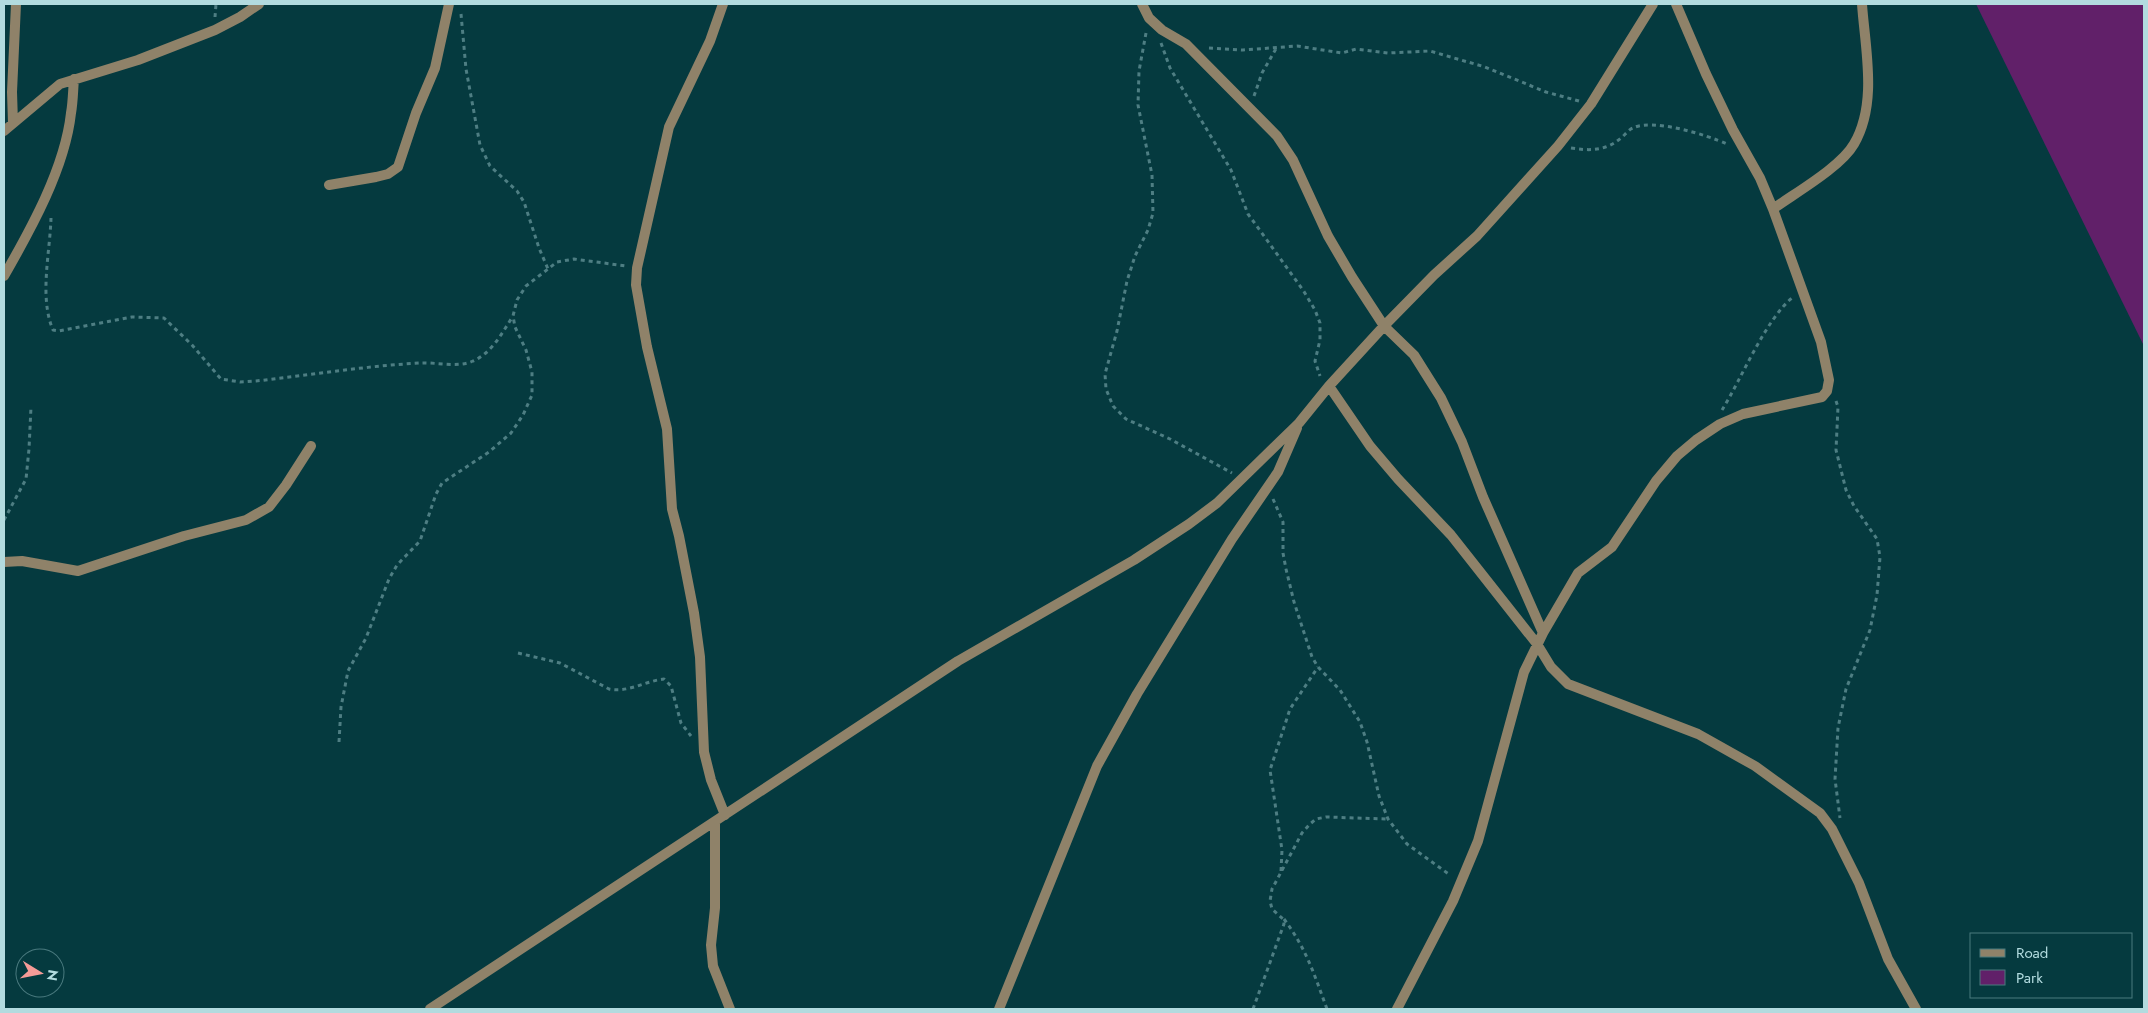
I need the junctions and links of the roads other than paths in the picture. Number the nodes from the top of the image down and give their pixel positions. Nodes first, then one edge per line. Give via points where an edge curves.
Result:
1 (16, 4) edge
2 (259, 4) edge
3 (449, 4) edge
4 (723, 4) edge
5 (1142, 4) edge
6 (1653, 4) edge
7 (1676, 4) edge
8 (1862, 4) edge
9 (74, 79) junction
10 (13, 123) junction
11 (4, 131) edge
12 (329, 185) dead end
13 (1774, 209) junction
14 (4, 276) edge
15 (1384, 326) junction
16 (1329, 386) junction
17 (1299, 423) junction
18 (311, 446) dead end
19 (4, 562) edge
20 (1543, 633) junction
21 (1537, 644) junction
22 (725, 815) junction
23 (715, 822) junction
24 (430, 1009) edge
25 (730, 1009) edge
26 (999, 1009) edge
27 (1398, 1009) edge
28 (1916, 1009) edge

1 - 10 street
2 - 9 street via 214,30 138,60
3 - 12 street via 435,68 398,167 388,174
4 - 22 street via 710,41 669,127 636,285 646,347 667,429 672,509 694,614 700,657 704,752
5 - 15 street via 1149,18 1186,44 1277,136 1293,160 1328,236
6 - 15 street via 1591,104 1558,146 1477,236
7 - 13 street via 1696,54
8 - 13 street via 1866,100 1863,123 1854,145 1835,165
9 - 10 street via 60,84
9 - 14 street via 71,115 52,184
10 - 11 street
13 - 20 street via 1821,342 1829,380 1827,391 1822,397 1743,414 1720,424 1677,456 1656,481 1612,547 1578,574
15 - 16 street
15 - 20 street via 1414,355 1441,398
16 - 17 street
16 - 21 street via 1370,446 1451,535
17 - 22 street via 1244,479 1189,524 1142,555 958,661
17 - 26 street via 1278,472 1232,539 1097,766
18 - 19 street via 269,507 246,520 184,536 78,571 22,561
20 - 21 street
21 - 27 street via 1524,672 1478,841 1453,901
21 - 28 street via 1551,667 1568,684 1698,734 1755,766 1820,813 1832,829 1859,883 1888,959
22 - 23 street
23 - 24 street
23 - 25 street via 715,908 711,945 713,966

